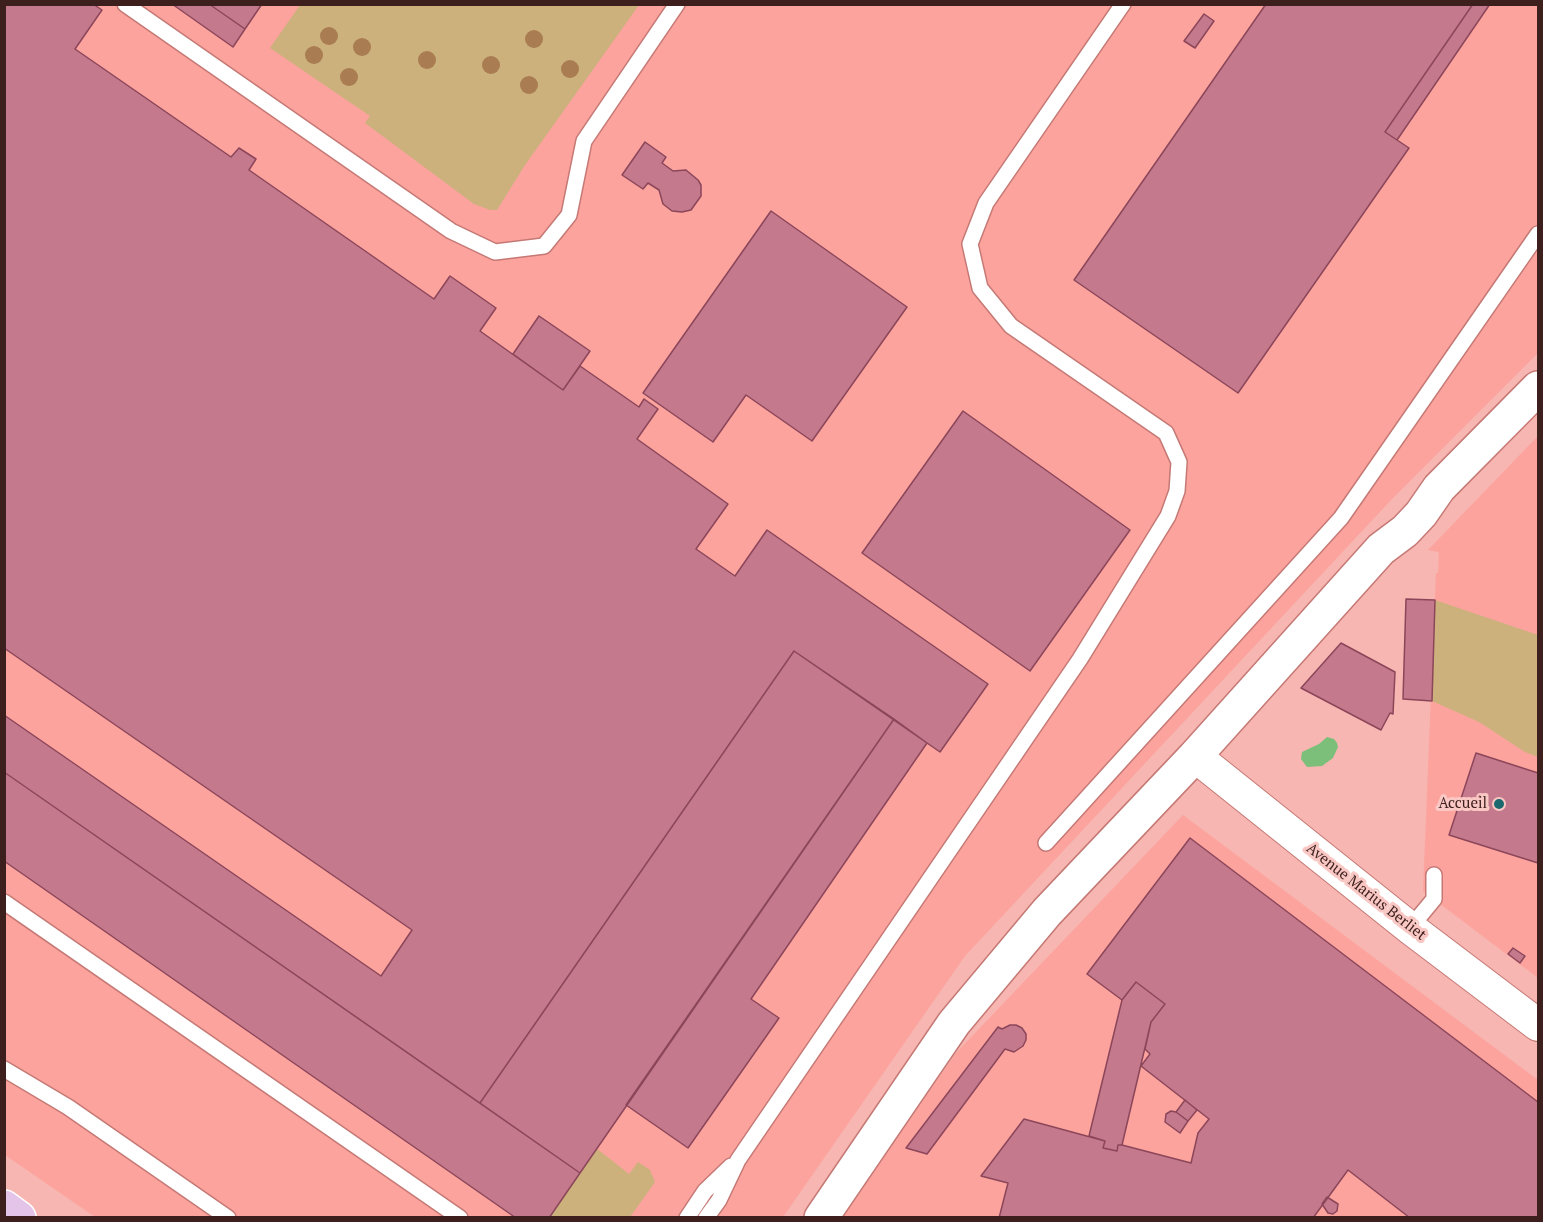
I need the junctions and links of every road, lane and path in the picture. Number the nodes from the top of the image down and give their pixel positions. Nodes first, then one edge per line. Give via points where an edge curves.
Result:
1 (125, 4) edge
2 (677, 4) edge
3 (1123, 4) edge
4 (1539, 234) edge
5 (1539, 388) edge
6 (1195, 756) junction
7 (1046, 843) dead end
8 (1434, 875) dead end
9 (4, 902) edge
10 (1410, 928) junction
11 (1539, 1025) edge
12 (4, 1070) edge
13 (738, 1160) junction
14 (4, 1207) edge
15 (19, 1218) edge
16 (228, 1218) edge
17 (460, 1218) edge
18 (687, 1218) edge
19 (706, 1218) edge
20 (821, 1218) edge

1 - 2 lane via 451,231 495,252 544,246 569,215 584,141
3 - 13 lane via 986,203 970,244 980,288 1011,326 1166,433 1179,462 1177,491 1168,516 1080,659
4 - 7 lane via 1341,518
5 - 6 street via 1439,488 1405,531 1381,549
6 - 10 street, Avenue Marius Berliet
6 - 20 street via 1047,912 954,1023
8 - 10 lane via 1434,899
9 - 17 lane
10 - 11 street, Avenue Marius Berliet
12 - 16 lane via 68,1107
13 - 18 lane via 705,1191
13 - 19 lane
14 - 15 main road

